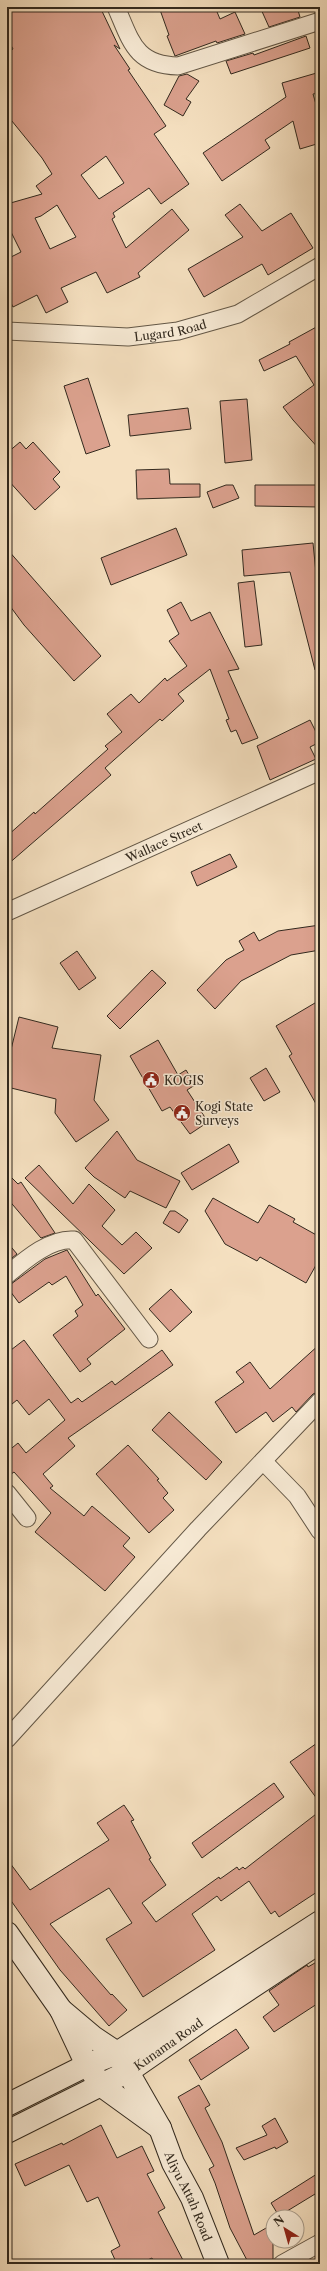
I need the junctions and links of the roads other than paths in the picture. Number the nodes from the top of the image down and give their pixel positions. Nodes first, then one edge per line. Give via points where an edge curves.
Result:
1 (116, 7) edge
2 (320, 20) edge
3 (320, 266) edge
4 (7, 331) edge
5 (320, 771) edge
6 (7, 912) edge
7 (7, 1275) edge
8 (149, 1339) dead end
9 (320, 1401) edge
10 (263, 1461) junction
11 (7, 1493) edge
12 (27, 1518) dead end
13 (320, 1531) edge
14 (7, 1739) edge
15 (320, 1922) edge
16 (7, 1932) edge
17 (320, 1942) edge
18 (61, 2010) junction
19 (117, 2053) junction
20 (87, 2065) junction
21 (129, 2071) junction
22 (102, 2086) junction
23 (7, 2105) edge
24 (160, 2128) junction
25 (7, 2132) edge
26 (320, 2243) edge
27 (218, 2264) edge
28 (282, 2264) edge

1 - 2 street via 134,47 148,60 164,66 178,66
3 - 4 street, Lugard Road via 238,314 178,332 128,337
5 - 6 street, Wallace Street
7 - 8 street via 34,1253 66,1239 74,1240
9 - 10 street
10 - 13 street via 297,1496
10 - 14 street
11 - 12 street
15 - 19 main road, Kunama Road
16 - 18 main road, Aliyu Attah Road
17 - 21 main road, Kunama Road
18 - 19 main road, Aliyu Attah Road
18 - 20 main road, Aliyu Attah Road
19 - 20 main road, Kunama Road
19 - 21 main road, Aliyu Attah Road
20 - 22 main road, Aliyu Attah Road
20 - 23 main road, Kunama Road
21 - 22 main road, Kunama Road
21 - 24 main road, Aliyu Attah Road
22 - 24 main road, Aliyu Attah Road
22 - 25 main road, Kunama Road
24 - 27 main road, Aliyu Attah Road
26 - 28 street

